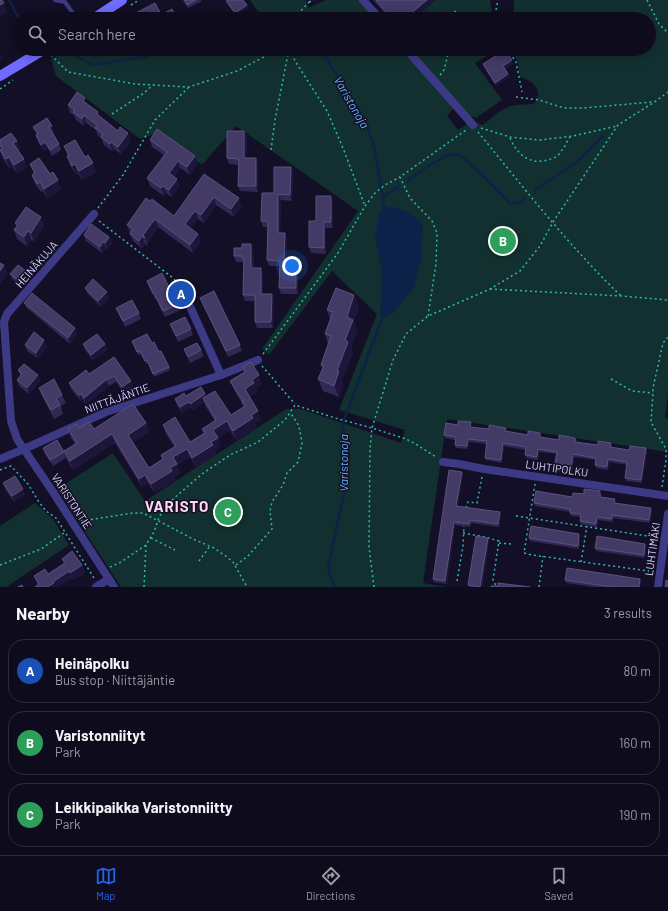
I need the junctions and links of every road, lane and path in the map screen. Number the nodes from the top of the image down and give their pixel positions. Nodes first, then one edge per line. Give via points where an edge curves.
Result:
1 (55, 0) edge
2 (122, 0) edge
3 (314, 0) edge
4 (363, 0) edge
5 (498, 0) edge
6 (647, 0) edge
7 (308, 1) edge
8 (73, 12) edge
9 (104, 12) edge
10 (300, 12) edge
11 (374, 12) edge
12 (495, 12) edge
13 (653, 12) edge
14 (656, 18) edge
15 (668, 33) edge
16 (40, 56) edge
17 (52, 56) edge
18 (266, 56) edge
19 (289, 56) edge
20 (293, 56) edge
21 (412, 56) edge
22 (448, 56) edge
23 (512, 56) edge
24 (0, 76) edge
25 (434, 82) junction
26 (153, 85) junction
27 (190, 87) junction
28 (522, 92) dead end
29 (668, 92) edge
30 (516, 97) dead end
31 (654, 102) junction
32 (112, 114) dead end
33 (473, 125) junction
34 (618, 125) junction
35 (510, 137) junction
36 (570, 137) junction
37 (271, 150) dead end
38 (400, 177) junction
39 (365, 206) junction
40 (94, 214) junction
41 (553, 222) junction
42 (490, 289) junction
43 (186, 290) joint
44 (621, 296) junction
45 (668, 300) edge
46 (428, 316) junction
47 (668, 337) edge
48 (258, 360) junction
49 (221, 375) junction
50 (611, 380) dead end
51 (653, 394) junction
52 (295, 405) junction
53 (290, 412) junction
54 (372, 428) junction
55 (24, 449) junction
56 (0, 459) edge
57 (443, 462) joint
58 (484, 469) junction
59 (0, 470) edge
60 (536, 476) junction
61 (664, 495) edge
62 (466, 513) edge
63 (668, 514) edge
64 (516, 516) dead end
65 (529, 518) junction
66 (158, 520) junction
67 (75, 526) junction
68 (464, 526) edge
69 (587, 526) junction
70 (65, 533) junction
71 (463, 533) junction
72 (67, 536) junction
73 (654, 537) dead end
74 (151, 538) junction
75 (499, 543) junction
76 (512, 544) dead end
77 (146, 546) junction
78 (210, 546) junction
79 (175, 550) dead end
80 (544, 556) junction
81 (199, 561) dead end
82 (581, 562) junction
83 (0, 565) edge
84 (665, 565) edge
85 (235, 566) junction
86 (103, 570) junction
87 (649, 571) dead end
88 (109, 579) junction
89 (457, 581) dead end
90 (98, 586) edge
91 (499, 586) edge
92 (114, 587) edge
93 (144, 587) edge
94 (248, 587) edge
95 (374, 587) edge
96 (539, 587) edge
97 (658, 587) edge

1 - 8 lane via 65,2
2 - 9 main road
3 - 7 path
4 - 11 street
5 - 12 path
6 - 13 path
7 - 10 path
14 - 15 path
16 - 24 main road
17 - 26 path via 68,72
18 - 27 path via 237,71
19 - 37 path
20 - 39 path via 327,111
21 - 25 street
22 - 25 path via 444,70
23 - 28 path via 516,62
25 - 33 street
26 - 27 path
26 - 32 path
27 - 40 path via 155,120 124,175
29 - 31 path
30 - 31 path via 540,100 564,108
31 - 34 path
33 - 35 path
33 - 38 path
33 - 41 path
34 - 36 path
34 - 41 path
35 - 36 path via 540,140
35 - 36 path via 514,147 521,154 529,160 541,162 553,158 562,151
38 - 39 path via 375,193
38 - 46 path via 410,198 432,221 436,233 436,264
39 - 48 path via 338,253
40 - 43 path via 100,223
40 - 55 street, HEINÄKUJA via 7,314 4,322 11,420 17,439
41 - 42 path via 540,246 520,271
41 - 44 path
42 - 44 path
42 - 46 path
43 - 49 street via 188,302
44 - 45 path
46 - 54 path via 406,334 393,360
47 - 51 path via 663,343 652,388
48 - 49 street, NIITTÄJÄNTIE
48 - 52 path
49 - 55 street, NIITTÄJÄNTIE via 106,412
50 - 51 path via 632,391
51 - 61 path via 651,422 666,449
52 - 53 path
52 - 54 path
53 - 66 path via 285,420 258,442 230,455 202,474 165,506
53 - 85 path via 299,426 302,444 298,462 287,473 272,502 272,529 248,556
54 - 57 path via 406,439
54 - 95 path via 369,547
55 - 56 street
55 - 67 street, VARISTONTIE
57 - 58 street, LUHTIPOLKU
58 - 60 street, LUHTIPOLKU
58 - 62 path via 477,503 468,502
59 - 70 path via 11,466 28,484 46,511 56,518
60 - 61 street, LUHTIPOLKU
60 - 65 path
63 - 84 street, LUHTIMÄKI
64 - 65 path
65 - 69 path
65 - 80 path via 524,553
66 - 67 path via 143,513 133,513 82,521
66 - 74 path
66 - 78 path
67 - 72 path
67 - 86 street, VARISTONTIE
68 - 71 path
69 - 73 path
69 - 82 path
70 - 72 path
70 - 83 path via 41,549
71 - 75 path via 485,537
71 - 89 path
72 - 90 path
74 - 77 path
74 - 79 path
75 - 76 path
75 - 91 path via 493,580
77 - 86 path
77 - 93 path
78 - 81 path
78 - 85 path via 227,557
80 - 82 path
80 - 96 path
82 - 87 path
84 - 97 street, LUHTIMÄKI
85 - 94 path
86 - 88 street, VARISTONTIE
88 - 90 street
88 - 92 street, VARISTONTIE

